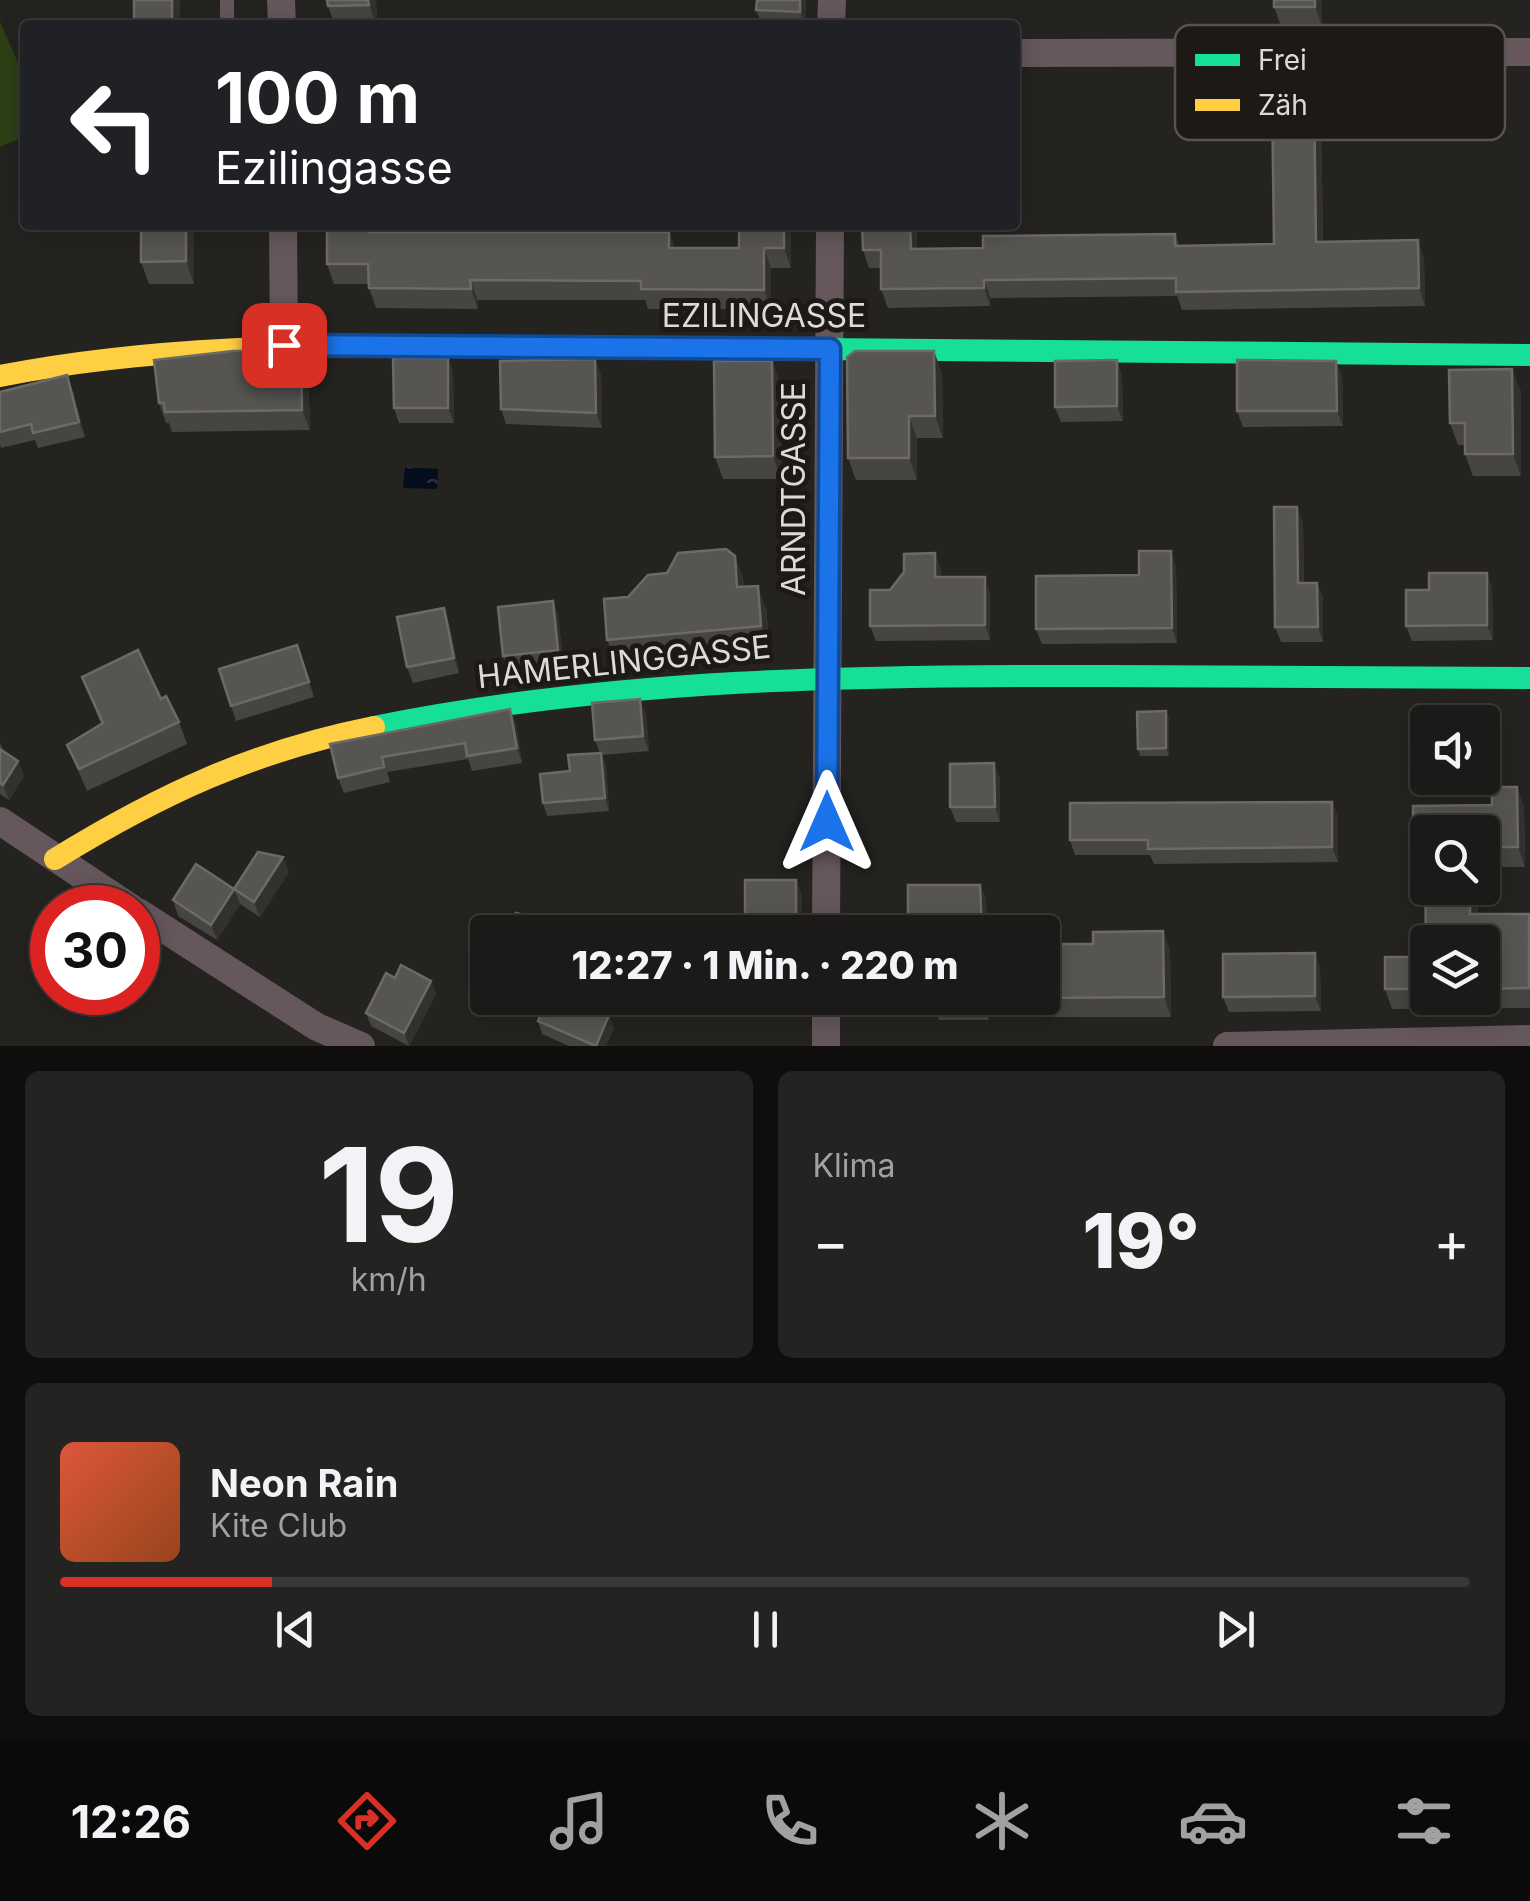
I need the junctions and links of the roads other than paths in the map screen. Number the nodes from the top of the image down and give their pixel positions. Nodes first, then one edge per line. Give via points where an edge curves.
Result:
1 (1505, 52) edge
2 (1530, 52) edge
3 (1020, 53) edge
4 (1175, 53) edge
5 (283, 230) edge
6 (830, 230) edge
7 (284, 345) junction
8 (830, 349) junction
9 (1530, 355) edge
10 (0, 376) edge
11 (828, 676) junction
12 (1530, 678) edge
13 (0, 821) edge
14 (55, 859) junction
15 (95, 885) edge
16 (826, 915) edge
17 (160, 926) edge
18 (826, 1015) edge
19 (1530, 1039) edge
20 (361, 1046) edge
21 (826, 1046) edge
22 (1227, 1046) edge

1 - 2 street
3 - 4 street
5 - 7 street
6 - 8 street, ARNDTGASSE
7 - 8 street, EZILINGASSE
7 - 10 street, EZILINGASSE via 163,350
8 - 9 street, EZILINGASSE
8 - 11 street, ARNDTGASSE
11 - 12 street, HAMERLINGGASSE
11 - 14 street, HAMERLINGGASSE via 557,697 379,723 254,757 154,797
11 - 16 street, ARNDTGASSE
13 - 14 street
14 - 15 street
17 - 20 street via 317,1028
18 - 21 street
19 - 22 street

